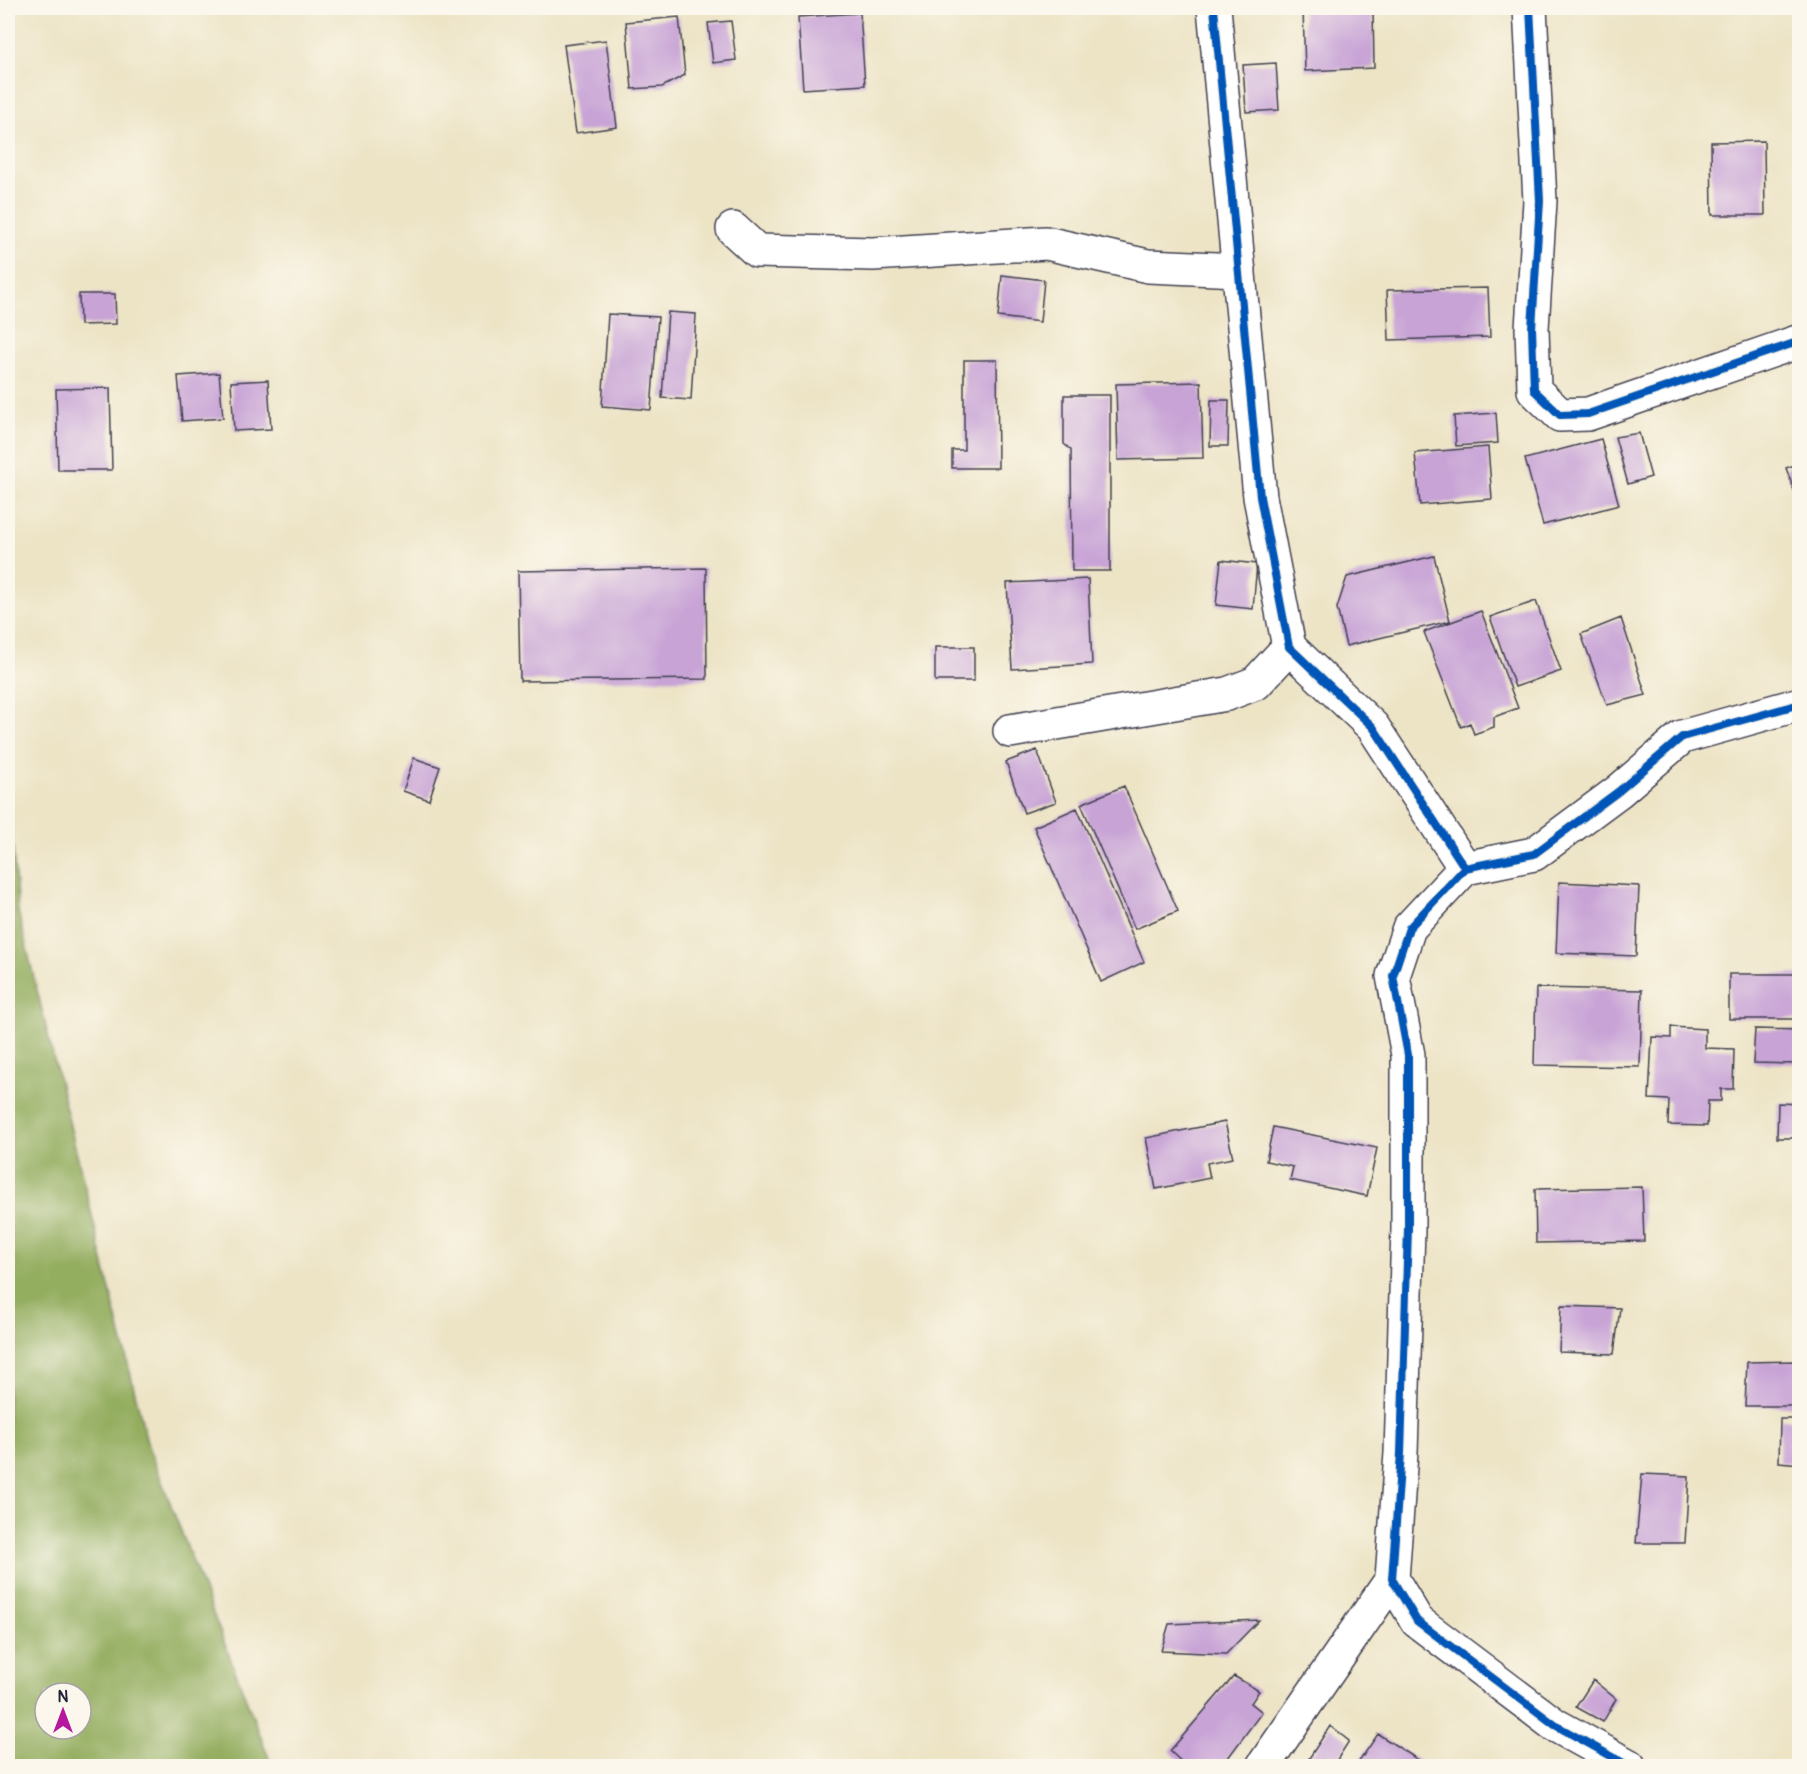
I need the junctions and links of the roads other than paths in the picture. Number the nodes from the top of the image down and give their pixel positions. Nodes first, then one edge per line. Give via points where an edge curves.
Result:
1 (1214, 8) edge
2 (1530, 8) edge
3 (733, 230) dead end
4 (1239, 270) junction
5 (1800, 341) edge
6 (1289, 647) junction
7 (1800, 704) edge
8 (1010, 731) dead end
9 (1465, 868) junction
10 (1392, 1579) junction
11 (1263, 1767) edge
12 (1629, 1767) edge

1 - 4 street
2 - 5 street via 1540,201 1532,328 1534,390 1560,415 1588,414
3 - 4 street via 757,251 873,254 1046,243 1148,266
4 - 6 street via 1260,497
6 - 8 street via 1256,683 1227,694
6 - 9 street via 1373,728
7 - 9 street via 1682,737 1619,791 1534,854
9 - 10 street via 1410,928 1394,976 1408,1054 1408,1229 1401,1453
10 - 11 street
10 - 12 street via 1417,1621 1555,1725

